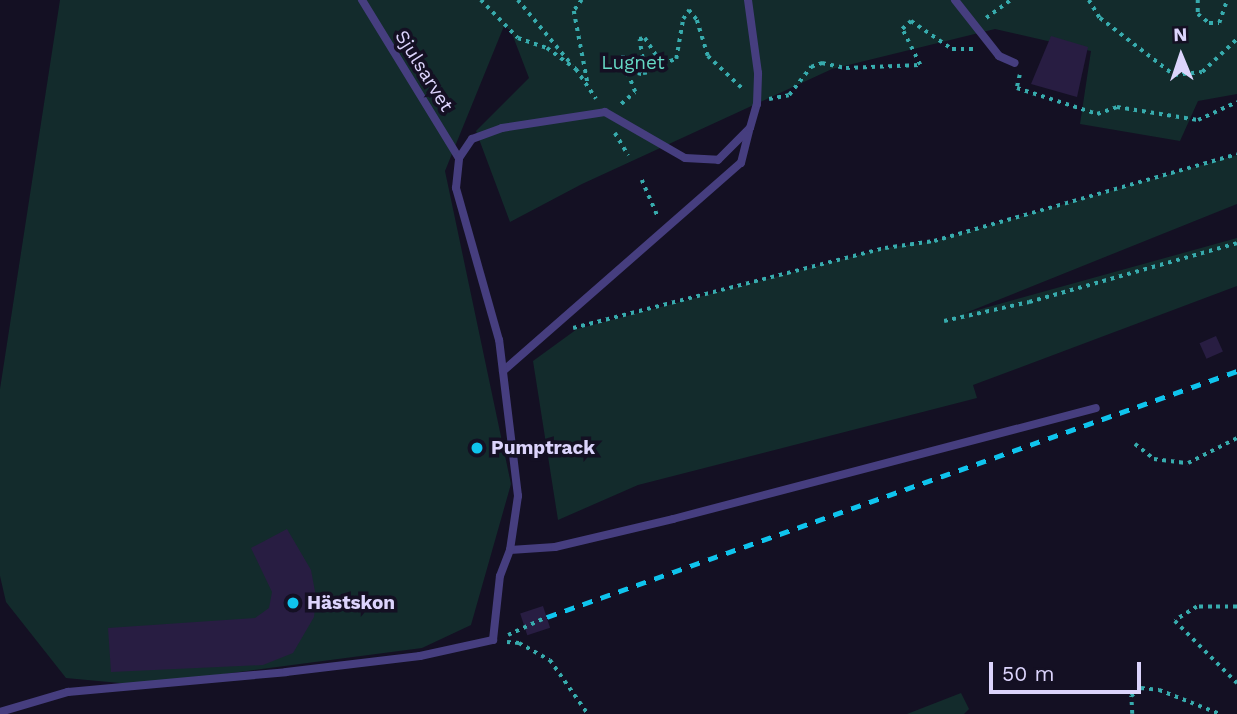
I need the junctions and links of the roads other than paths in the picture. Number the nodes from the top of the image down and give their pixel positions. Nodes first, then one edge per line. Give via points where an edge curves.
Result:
1 (362, 0) edge
2 (748, 0) edge
3 (955, 0) edge
4 (1015, 63) road end
5 (750, 128) junction
6 (459, 158) junction
7 (503, 371) junction
8 (1096, 408) dead end
9 (510, 550) junction
10 (0, 712) edge

1 - 6 lane, Sjulsarvet
2 - 5 lane via 757,96
3 - 4 lane via 999,56
5 - 6 lane via 718,160 685,158 605,113 502,128 471,138
5 - 7 lane via 741,163
6 - 7 lane via 456,188
7 - 9 lane via 518,495
8 - 9 lane via 673,519 555,547
9 - 10 lane via 500,576 493,640 421,656 68,692

